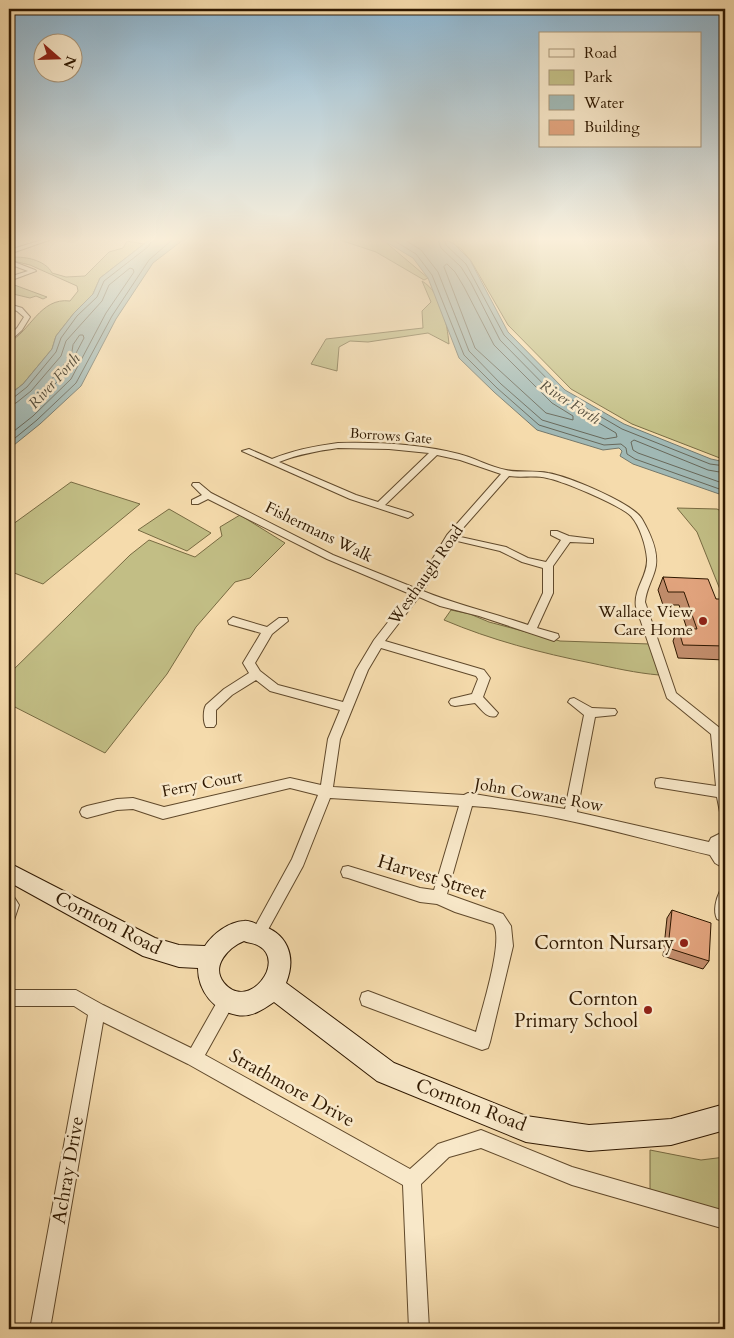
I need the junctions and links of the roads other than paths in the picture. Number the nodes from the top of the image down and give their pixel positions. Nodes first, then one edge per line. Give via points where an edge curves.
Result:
1 (9, 306) edge
2 (9, 340) edge
3 (246, 451) dead end
4 (434, 453) junction
5 (273, 462) junction
6 (507, 473) junction
7 (196, 485) dead end
8 (208, 495) junction
9 (195, 502) dead end
10 (380, 505) junction
11 (408, 515) dead end
12 (554, 533) dead end
13 (450, 537) junction
14 (567, 538) junction
15 (590, 541) dead end
16 (548, 566) junction
17 (418, 591) junction
18 (233, 621) dead end
19 (283, 621) dead end
20 (531, 630) junction
21 (268, 631) junction
22 (554, 637) dead end
23 (378, 643) junction
24 (256, 674) junction
25 (477, 698) junction
26 (455, 702) dead end
27 (574, 702) dead end
28 (346, 707) junction
29 (610, 712) dead end
30 (492, 713) dead end
31 (590, 713) junction
32 (210, 724) dead end
33 (661, 783) dead end
34 (326, 792) junction
35 (724, 792) junction
36 (468, 800) junction
37 (725, 808) edge
38 (87, 812) dead end
39 (570, 816) junction
40 (725, 837) edge
41 (715, 850) junction
42 (725, 863) edge
43 (9, 872) edge
44 (348, 872) dead end
45 (725, 896) edge
46 (439, 897) junction
47 (9, 902) edge
48 (722, 914) dead end
49 (9, 915) edge
50 (258, 932) junction
51 (211, 957) junction
52 (273, 987) junction
53 (9, 998) edge
54 (368, 999) dead end
55 (227, 1001) junction
56 (97, 1011) junction
57 (194, 1058) junction
58 (725, 1117) edge
59 (412, 1180) junction
60 (725, 1220) edge
61 (40, 1329) edge
62 (419, 1329) edge

1 - 2 street via 16,307 27,317
3 - 5 street
4 - 5 street, Borrows Gate via 348,445 302,450
4 - 6 street, Borrows Gate via 456,456
4 - 10 street
5 - 10 street via 353,497
6 - 13 street, Westhaugh Road
6 - 35 street via 553,476 633,512 644,530 652,566 639,600 671,695 716,732
7 - 8 street, Fishermans Walk
8 - 9 street
8 - 17 street, Fishermans Walk via 330,557
10 - 11 street
12 - 14 street
13 - 16 street via 503,549 525,560
13 - 17 street, Westhaugh Road
14 - 15 street
14 - 16 street
16 - 20 street via 548,593
17 - 20 street, Fishermans Walk via 451,606 481,612
17 - 23 street, Westhaugh Road
18 - 21 street
19 - 21 street
20 - 22 street, Fishermans Walk
21 - 24 street via 249,663
23 - 25 street via 480,673 484,678
23 - 28 street, Westhaugh Road
24 - 28 street via 274,688
24 - 32 street via 210,708
25 - 26 street
25 - 30 street
27 - 31 street
28 - 34 street, Westhaugh Road via 334,739
29 - 31 street
31 - 39 street
33 - 35 street
34 - 36 street, John Cowane Row
34 - 38 street, Ferry Court via 290,783 164,813 147,804 130,801
34 - 50 street, Westhaugh Road via 298,862
35 - 37 street
36 - 39 street, John Cowane Row
36 - 46 street
39 - 41 street, John Cowane Row
40 - 41 street via 716,842
41 - 42 street
43 - 51 main road, Cornton Road via 151,948 179,956
44 - 46 street, Harvest Street via 420,895
45 - 48 street
46 - 54 street, Harvest Street via 498,919 504,926 505,946 482,1042
47 - 49 street via 12,905
50 - 51 main road via 244,931 230,936
50 - 52 main road via 270,939 280,956 280,971
51 - 55 main road via 209,979 214,991
52 - 55 main road via 259,999 247,1003
52 - 58 main road, Cornton Road via 386,1072 526,1129 589,1138 671,1132
53 - 56 street, Strathmore Drive via 76,998
55 - 57 street
56 - 57 street, Strathmore Drive
56 - 61 street, Achray Drive
57 - 59 street, Strathmore Drive
59 - 60 street via 444,1150 481,1139 572,1176
59 - 62 street

